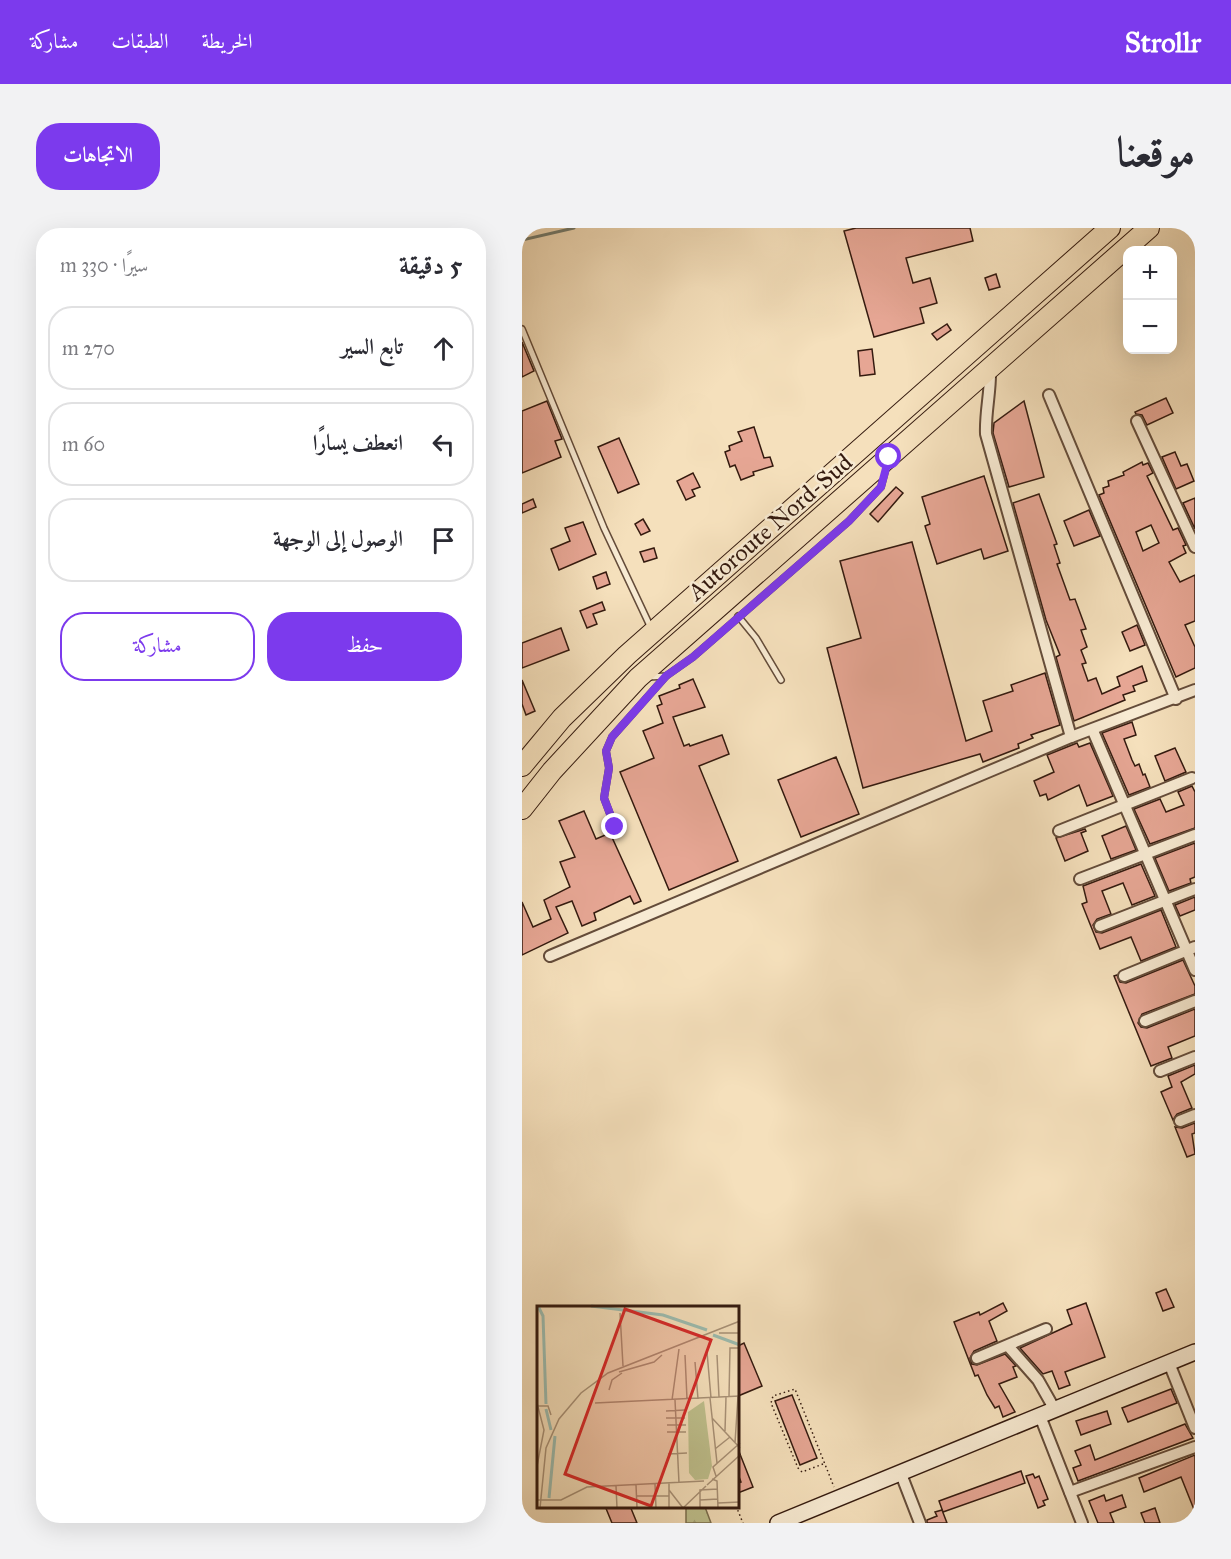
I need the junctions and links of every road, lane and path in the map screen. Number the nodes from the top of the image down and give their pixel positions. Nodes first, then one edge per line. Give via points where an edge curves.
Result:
1 (1110, 228) edge
2 (1149, 228) edge
3 (522, 329) edge
4 (990, 368) junction
5 (1048, 395) dead end
6 (1137, 421) dead end
7 (889, 457) junction
8 (1195, 546) edge
9 (738, 616) junction
10 (652, 632) junction
11 (666, 676) junction
12 (638, 678) junction
13 (781, 680) dead end
14 (1195, 690) edge
15 (1176, 699) junction
16 (1093, 731) junction
17 (1071, 738) junction
18 (522, 765) edge
19 (1192, 778) dead end
20 (1125, 805) junction
21 (522, 809) edge
22 (615, 827) dead end
23 (1059, 831) dead end
24 (1195, 835) edge
25 (1146, 854) junction
26 (1080, 879) dead end
27 (1195, 889) edge
28 (1166, 900) junction
29 (1100, 926) dead end
30 (1191, 949) edge
31 (550, 956) dead end
32 (1195, 970) edge
33 (1124, 976) dead end
34 (1195, 1001) edge
35 (1146, 1021) dead end
36 (1195, 1057) edge
37 (1160, 1071) dead end
38 (1195, 1115) edge
39 (1180, 1121) dead end
40 (1046, 1329) dead end
41 (1008, 1346) junction
42 (1195, 1352) edge
43 (977, 1358) dead end
44 (1169, 1363) junction
45 (1055, 1410) junction
46 (1040, 1416) junction
47 (1195, 1428) edge
48 (1195, 1447) edge
49 (823, 1464) junction
50 (901, 1474) junction
51 (1070, 1492) junction
52 (840, 1498) junction
53 (737, 1508) edge
54 (743, 1523) edge
55 (777, 1523) edge
56 (920, 1523) edge
57 (1082, 1523) edge

1 - 10 highway, Autoroute Nord-Sud
2 - 4 highway, Autoroute Nord-Sud
3 - 10 lane via 604,528
4 - 7 highway, Autoroute Nord-Sud
4 - 17 street via 986,434
5 - 15 street
6 - 8 street
7 - 9 lane via 881,487 849,521
7 - 12 highway, Autoroute Nord-Sud
9 - 11 lane
9 - 13 lane
10 - 18 highway, Autoroute Nord-Sud via 562,718
11 - 12 lane
11 - 22 lane via 612,737 606,751 609,768 604,798
12 - 21 highway, Autoroute Nord-Sud via 579,740
14 - 15 street
15 - 16 street
16 - 17 street
16 - 20 street
17 - 31 street
19 - 20 street
20 - 23 street
20 - 25 street
24 - 25 street
25 - 26 street
25 - 28 street
27 - 28 street
28 - 29 street
28 - 30 street
30 - 32 street
30 - 33 street
34 - 35 street
36 - 37 street
38 - 39 street
40 - 41 street
41 - 43 street
41 - 45 street via 1038,1380
42 - 44 main road
44 - 45 main road
44 - 47 street
45 - 46 main road
46 - 50 main road
46 - 51 street
48 - 51 street
49 - 49 path via 795,1389 773,1396 771,1404 798,1468 802,1472
49 - 52 path
50 - 52 main road
50 - 56 street
51 - 57 street
52 - 55 main road
53 - 54 path

